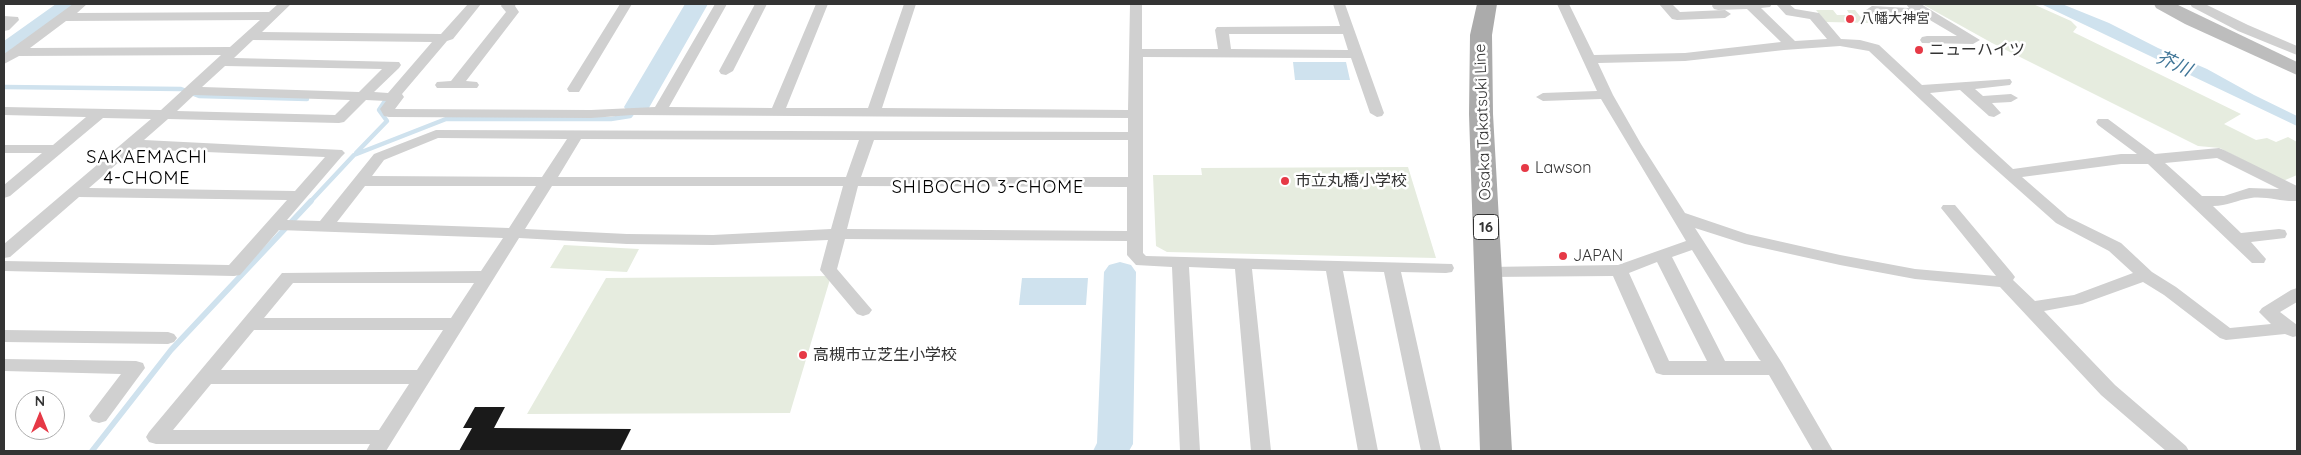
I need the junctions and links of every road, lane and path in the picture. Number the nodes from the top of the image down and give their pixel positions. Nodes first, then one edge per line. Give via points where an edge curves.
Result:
1 (81, 4) edge
2 (284, 4) edge
3 (475, 4) edge
4 (510, 4) edge
5 (626, 4) edge
6 (720, 4) edge
7 (761, 4) edge
8 (822, 4) edge
9 (910, 4) edge
10 (1136, 4) edge
11 (1338, 4) edge
12 (1487, 4) edge
13 (1563, 4) edge
14 (1665, 4) edge
15 (1766, 4) edge
16 (1782, 4) edge
17 (1912, 4) edge
18 (2163, 4) edge
19 (2196, 4) edge
20 (1717, 5) edge
21 (1751, 5) edge
22 (1872, 10) dead end
23 (1925, 12) junction
24 (271, 16) junction
25 (64, 17) junction
26 (4, 20) edge
27 (4, 26) edge
28 (1348, 30) junction
29 (250, 36) junction
30 (442, 38) junction
31 (1927, 40) dead end
32 (1838, 43) junction
33 (1792, 46) junction
34 (234, 51) junction
35 (2297, 51) edge
36 (16, 52) junction
37 (1136, 53) junction
38 (1225, 54) junction
39 (1356, 54) junction
40 (1590, 59) junction
41 (4, 60) edge
42 (223, 62) junction
43 (2297, 69) edge
44 (726, 71) dead end
45 (2004, 82) dead end
46 (472, 84) dead end
47 (1965, 87) junction
48 (574, 89) dead end
49 (1918, 90) junction
50 (190, 92) junction
51 (1606, 95) junction
52 (362, 97) junction
53 (392, 97) junction
54 (1543, 97) dead end
55 (2011, 98) dead end
56 (1980, 100) junction
57 (4, 111) edge
58 (660, 111) junction
59 (777, 112) junction
60 (1994, 112) dead end
61 (873, 113) junction
62 (1377, 113) dead end
63 (99, 114) junction
64 (164, 114) junction
65 (1136, 114) junction
66 (2103, 122) dead end
67 (578, 134) junction
68 (868, 136) junction
69 (1136, 136) junction
70 (130, 144) junction
71 (4, 149) edge
72 (57, 149) junction
73 (2152, 159) junction
74 (2009, 174) junction
75 (359, 181) junction
76 (547, 181) junction
77 (852, 181) junction
78 (1135, 182) junction
79 (6, 190) edge
80 (74, 192) junction
81 (2297, 192) edge
82 (301, 196) junction
83 (2297, 198) edge
84 (2197, 201) junction
85 (1949, 208) dead end
86 (1679, 216) junction
87 (276, 225) junction
88 (325, 226) junction
89 (514, 233) junction
90 (838, 234) junction
91 (2279, 234) dead end
92 (1135, 236) junction
93 (2237, 239) junction
94 (1696, 243) junction
95 (4, 253) edge
96 (1662, 255) junction
97 (2258, 259) dead end
98 (1180, 262) junction
99 (1243, 263) junction
100 (1333, 265) junction
101 (4, 266) edge
102 (1391, 267) junction
103 (1446, 268) dead end
104 (1619, 270) junction
105 (1488, 272) junction
106 (2146, 276) junction
107 (487, 277) junction
108 (2004, 282) junction
109 (2297, 294) edge
110 (2030, 308) junction
111 (863, 310) dead end
112 (249, 324) junction
113 (456, 324) junction
114 (2293, 331) edge
115 (4, 336) edge
116 (168, 338) dead end
117 (4, 365) edge
118 (1718, 368) junction
119 (1775, 368) junction
120 (206, 377) junction
121 (423, 377) junction
122 (99, 416) dead end
123 (380, 444) edge
124 (1190, 451) edge
125 (1262, 451) edge
126 (1368, 451) edge
127 (1431, 451) edge
128 (1496, 451) edge
129 (1823, 451) edge
130 (2179, 451) edge

1 - 25 street
2 - 24 street
3 - 30 street via 448,36
4 - 46 street via 507,6 513,12 489,34 448,84
5 - 48 street
6 - 58 street
7 - 44 street
8 - 59 street
9 - 61 street
10 - 37 street
11 - 28 street
12 - 105 main road, Osaka Takatsuki Line / 16 via 1481,35 1481,114
13 - 40 street
14 - 20 street via 1677,16 1725,14
15 - 21 street
16 - 32 street via 1791,12 1814,16
17 - 23 street
18 - 43 street
19 - 35 street
20 - 21 street
21 - 33 street
22 - 23 street
23 - 31 street via 1974,40
24 - 25 street
24 - 29 street
25 - 36 street
26 - 27 street via 13,20
28 - 38 street via 1222,30
28 - 39 street
29 - 30 street
29 - 34 street
30 - 53 street
32 - 33 street
32 - 49 street via 1859,43 1874,48
33 - 40 street via 1686,57
34 - 36 street
34 - 42 street
36 - 41 street
37 - 38 street
37 - 65 street
38 - 39 street
39 - 62 street
40 - 51 street
42 - 50 street
42 - 52 street via 394,65
45 - 47 street
47 - 49 street
47 - 56 street
49 - 74 street
50 - 52 street
50 - 64 street
51 - 54 street
51 - 86 street
52 - 53 street
52 - 64 street via 339,119
53 - 58 street via 397,97 387,109 389,113
55 - 56 street
56 - 60 street
57 - 63 street
58 - 59 street
59 - 61 street
61 - 65 street
63 - 64 street
63 - 72 street
64 - 70 street
65 - 69 street
66 - 73 street via 2131,140
67 - 68 street
67 - 75 street via 436,134 379,156
67 - 76 street
68 - 69 street
68 - 77 street
69 - 78 street
70 - 80 street
70 - 82 street via 337,153
71 - 72 street
72 - 79 street
73 - 74 street via 2121,159
73 - 81 street via 2219,153
73 - 84 street
74 - 106 street via 2062,220 2116,247
75 - 76 street
75 - 88 street
76 - 77 street
76 - 89 street
77 - 78 street
77 - 90 street
78 - 92 street
80 - 82 street
80 - 95 street
82 - 87 street
83 - 84 street via 2283,194 2249,193 2225,201
84 - 93 street
85 - 108 street via 2006,277
86 - 94 street
86 - 108 street via 1736,236 1832,259 1915,274
87 - 88 street
87 - 101 street via 234,271
88 - 89 street
89 - 90 street via 626,240
89 - 107 street
90 - 92 street
90 - 111 street via 828,270
91 - 93 street
92 - 98 street via 1135,255 1142,261
93 - 97 street
94 - 96 street
94 - 119 street
96 - 104 street
96 - 118 street
98 - 99 street
98 - 124 street
99 - 100 street
99 - 125 street
100 - 102 street
100 - 126 street
102 - 103 street
102 - 127 street
104 - 105 street
104 - 118 street via 1663,368
105 - 128 main road, Osaka Takatsuki Line / 16
106 - 110 street via 2076,300
106 - 114 street via 2226,334
107 - 112 street via 288,277
107 - 113 street
108 - 110 street
109 - 114 street via 2268,312
110 - 130 street via 2108,390
112 - 113 street
112 - 120 street
113 - 121 street
115 - 116 street
117 - 122 street via 136,368
118 - 119 street
119 - 129 street
120 - 121 street
120 - 123 street via 156,437
121 - 123 street

